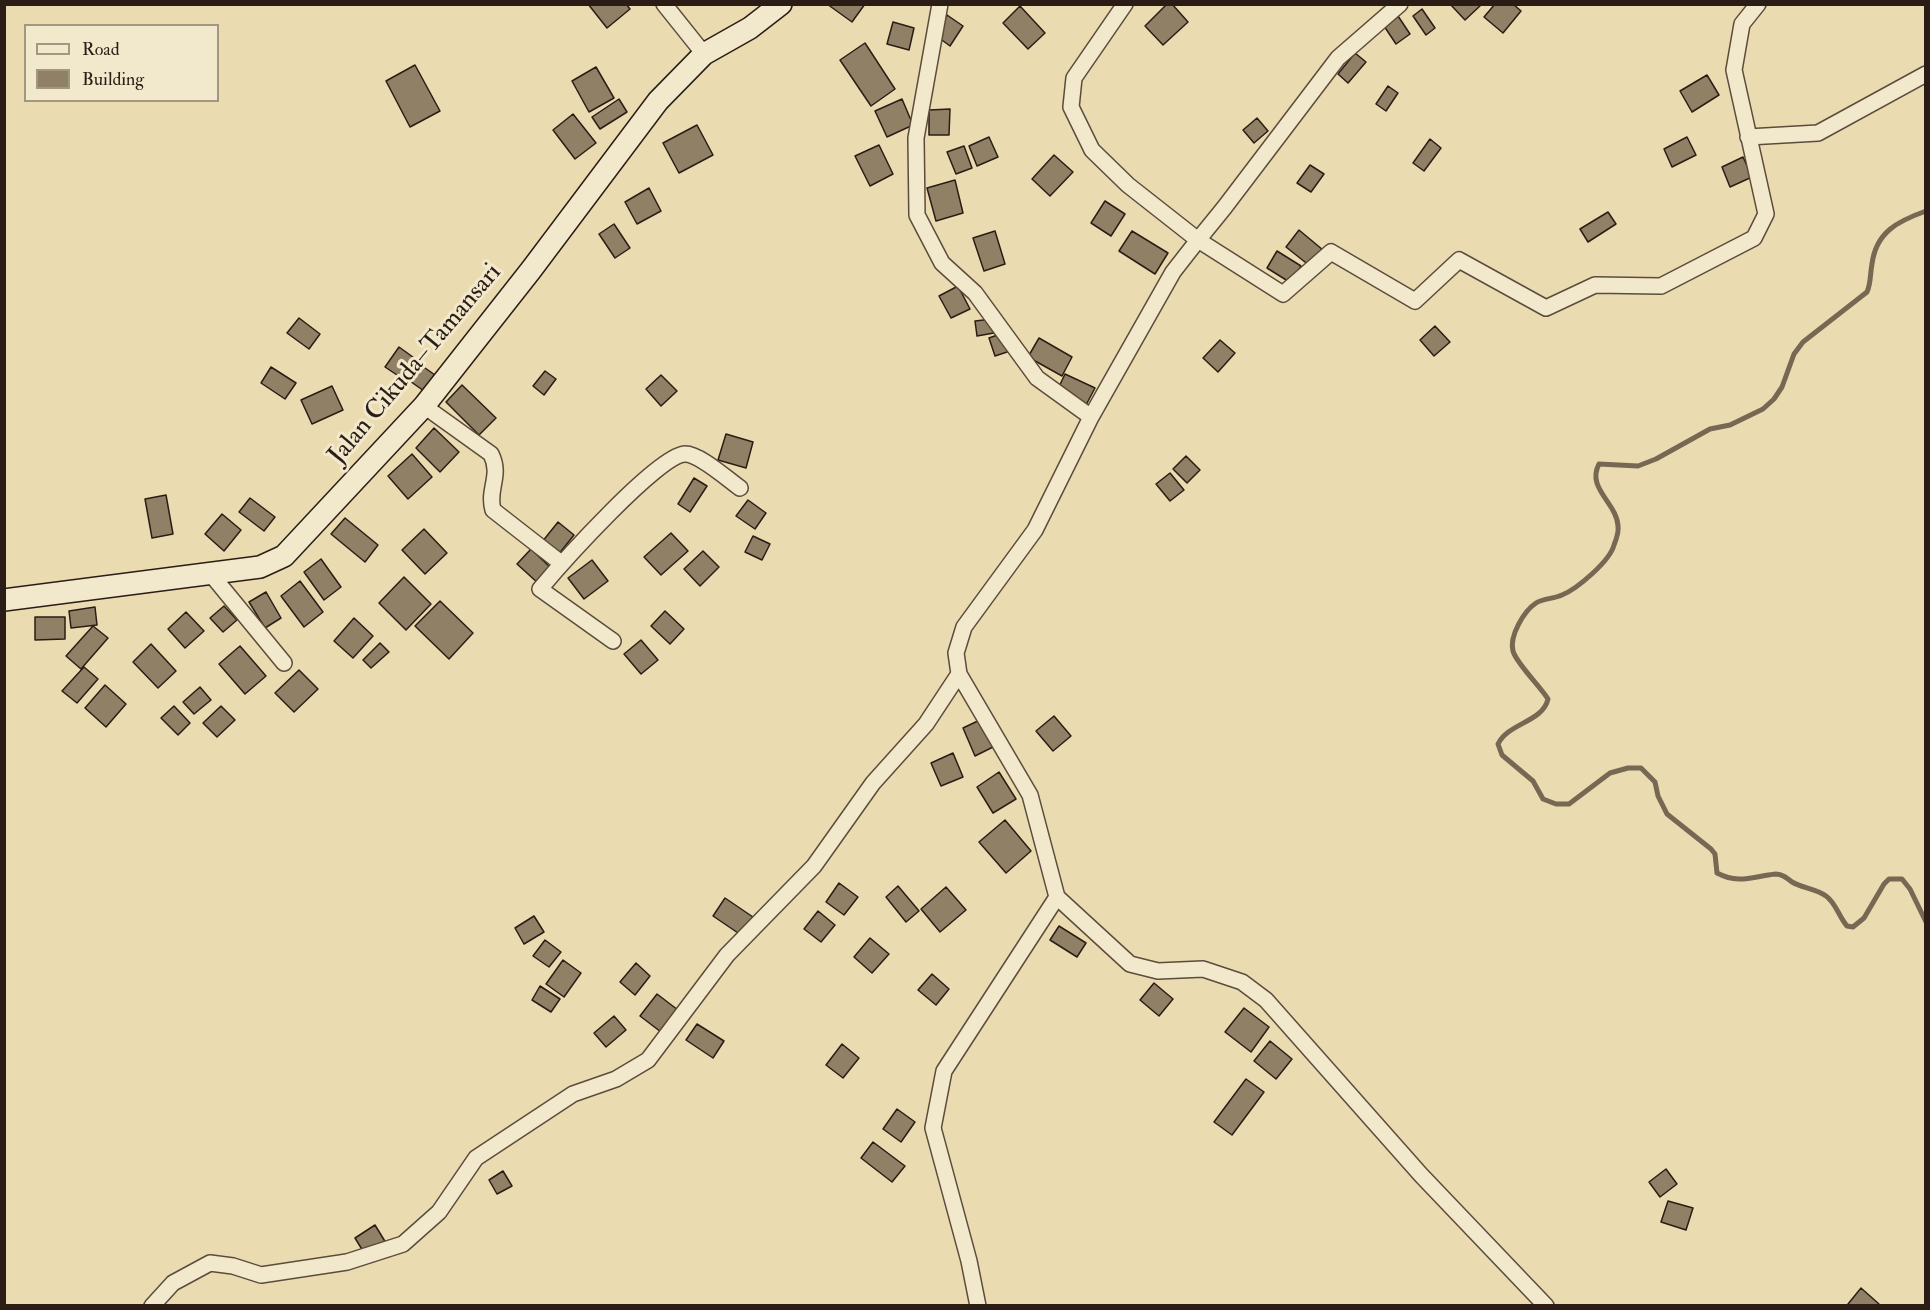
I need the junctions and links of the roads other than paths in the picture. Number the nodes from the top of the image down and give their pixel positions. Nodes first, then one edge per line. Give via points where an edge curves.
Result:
1 (664, 4) edge
2 (781, 4) edge
3 (940, 4) edge
4 (1125, 4) edge
5 (1400, 4) edge
6 (1758, 4) edge
7 (704, 54) junction
8 (1926, 74) edge
9 (1748, 137) junction
10 (1198, 240) junction
11 (424, 406) junction
12 (1091, 417) junction
13 (740, 488) dead end
14 (561, 563) junction
15 (210, 573) junction
16 (4, 600) edge
17 (613, 641) dead end
18 (284, 663) dead end
19 (959, 674) junction
20 (1057, 897) junction
21 (152, 1305) edge
22 (978, 1305) edge
23 (1546, 1305) edge

1 - 7 street
2 - 7 street, Jalan Cikuda–Tamansari via 750,28
3 - 12 street via 916,138 917,215 942,263 975,293 1037,378
4 - 10 street via 1074,78 1071,107 1092,150 1128,185
5 - 10 street via 1338,58
6 - 9 street via 1742,24 1734,70
7 - 11 street, Jalan Cikuda–Tamansari via 658,101
8 - 9 street via 1818,133
9 - 10 street via 1766,214 1754,238 1661,286 1595,285 1546,308 1459,260 1415,301 1331,252 1283,294
10 - 12 street via 1173,272
11 - 14 street via 491,454 497,465 490,502 493,510
11 - 15 street, Jalan Cikuda–Tamansari via 284,556 260,567
12 - 19 street via 1035,530 964,627 956,653
13 - 14 street via 703,461 681,454 637,487
14 - 17 street via 540,589
15 - 16 street, Jalan Cikuda–Tamansari
15 - 18 street
19 - 20 street via 1030,795
19 - 21 street via 926,724 873,783 814,866 727,955 648,1060 616,1078 573,1094 476,1158 440,1212 403,1244 347,1262 261,1275 210,1263 173,1283
20 - 22 street via 944,1071 941,1082 933,1128
20 - 23 street via 1130,964 1158,971 1203,969 1242,982 1266,1000 1421,1175

